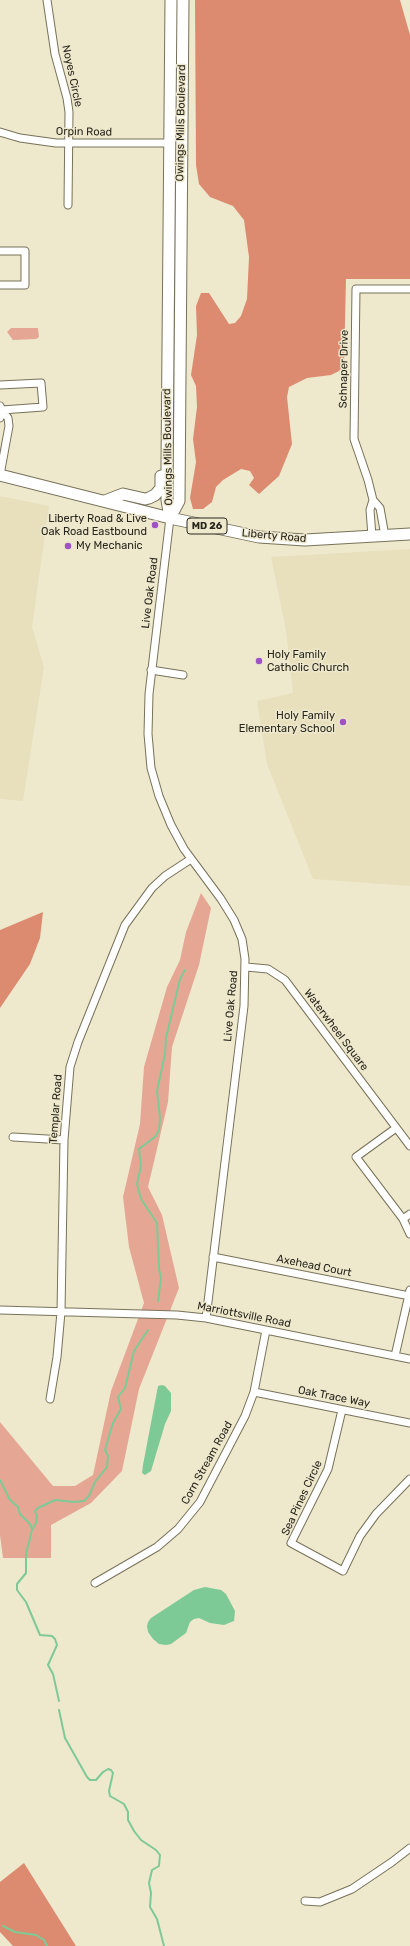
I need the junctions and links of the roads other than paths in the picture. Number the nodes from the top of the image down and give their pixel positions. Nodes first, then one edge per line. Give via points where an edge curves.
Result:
1 (47, 0) edge
2 (171, 0) edge
3 (184, 0) edge
4 (0, 132) edge
5 (69, 143) junction
6 (170, 143) junction
7 (68, 205) dead end
8 (0, 251) edge
9 (0, 285) edge
10 (410, 289) edge
11 (0, 386) edge
12 (1, 408) edge
13 (0, 418) edge
14 (167, 464) junction
15 (0, 475) edge
16 (373, 500) junction
17 (105, 501) junction
18 (170, 518) junction
19 (410, 534) edge
20 (372, 536) junction
21 (385, 536) junction
22 (151, 670) junction
23 (183, 675) dead end
24 (191, 859) junction
25 (246, 967) junction
26 (396, 1128) junction
27 (13, 1137) dead end
28 (64, 1140) junction
29 (410, 1146) edge
30 (410, 1214) edge
31 (403, 1219) junction
32 (410, 1234) edge
33 (213, 1257) junction
34 (410, 1294) edge
35 (0, 1310) edge
36 (61, 1312) junction
37 (206, 1318) junction
38 (266, 1330) junction
39 (395, 1356) junction
40 (410, 1359) edge
41 (254, 1392) junction
42 (50, 1399) dead end
43 (342, 1410) junction
44 (410, 1424) edge
45 (410, 1479) edge
46 (95, 1583) dead end
47 (410, 1848) edge
48 (305, 1901) dead end

1 - 5 street, Noyes Circle via 55,54 67,98
2 - 6 main road, Owings Mills Boulevard
3 - 18 main road, Owings Mills Boulevard via 178,501
4 - 5 street, Orpin Road via 32,140
5 - 6 street, Orpin Road
5 - 7 street, Noyes Circle
6 - 14 main road, Owings Mills Boulevard
8 - 9 street via 25,251 25,285
10 - 16 street, Schnaper Drive via 356,289 354,439
11 - 12 street via 41,383 43,408
12 - 13 street
12 - 15 street via 8,418 9,426
14 - 17 main road via 161,468 161,488 155,495 145,499 123,494
14 - 18 main road, Owings Mills Boulevard
15 - 17 main road, Liberty Road / MD 26
16 - 20 street, Schnaper Drive via 370,510
16 - 21 street, Schnaper Drive via 380,508
17 - 18 main road, Liberty Road / MD 26
18 - 20 main road, Liberty Road / MD 26 via 234,532 277,538 312,540
18 - 22 street, Live Oak Road
19 - 21 main road, Liberty Road / MD 26
20 - 21 main road, Liberty Road / MD 26
22 - 23 street
22 - 24 street, Live Oak Road via 147,717 152,768 168,820
24 - 25 street, Live Oak Road via 234,920 242,939
24 - 28 street, Templar Road via 152,888 125,925 70,1067
25 - 26 street, Waterwheel Square via 268,969 285,980
25 - 33 street, Live Oak Road via 244,1006
26 - 29 street, Waterwheel Square
26 - 31 street via 356,1157
27 - 28 street
28 - 36 street, Templar Road
30 - 31 street
31 - 32 street
33 - 34 street, Axehead Court
33 - 37 street, Live Oak Road
34 - 39 street
35 - 36 street, Marriottsville Road
36 - 37 street, Marriottsville Road
36 - 42 street, Templar Road
37 - 38 street, Marriottsville Road
38 - 39 street, Marriottsville Road
38 - 41 street, Corn Stream Road
39 - 40 street, Marriottsville Road
41 - 43 street, Oak Trace Way
41 - 46 street, Corn Stream Road via 245,1416 200,1502 189,1516 157,1547
43 - 44 street, Oak Trace Way
43 - 45 street, Sea Pines Circle via 328,1469 292,1543 342,1571 360,1536 376,1514
47 - 48 street via 381,1871 352,1889 320,1902

